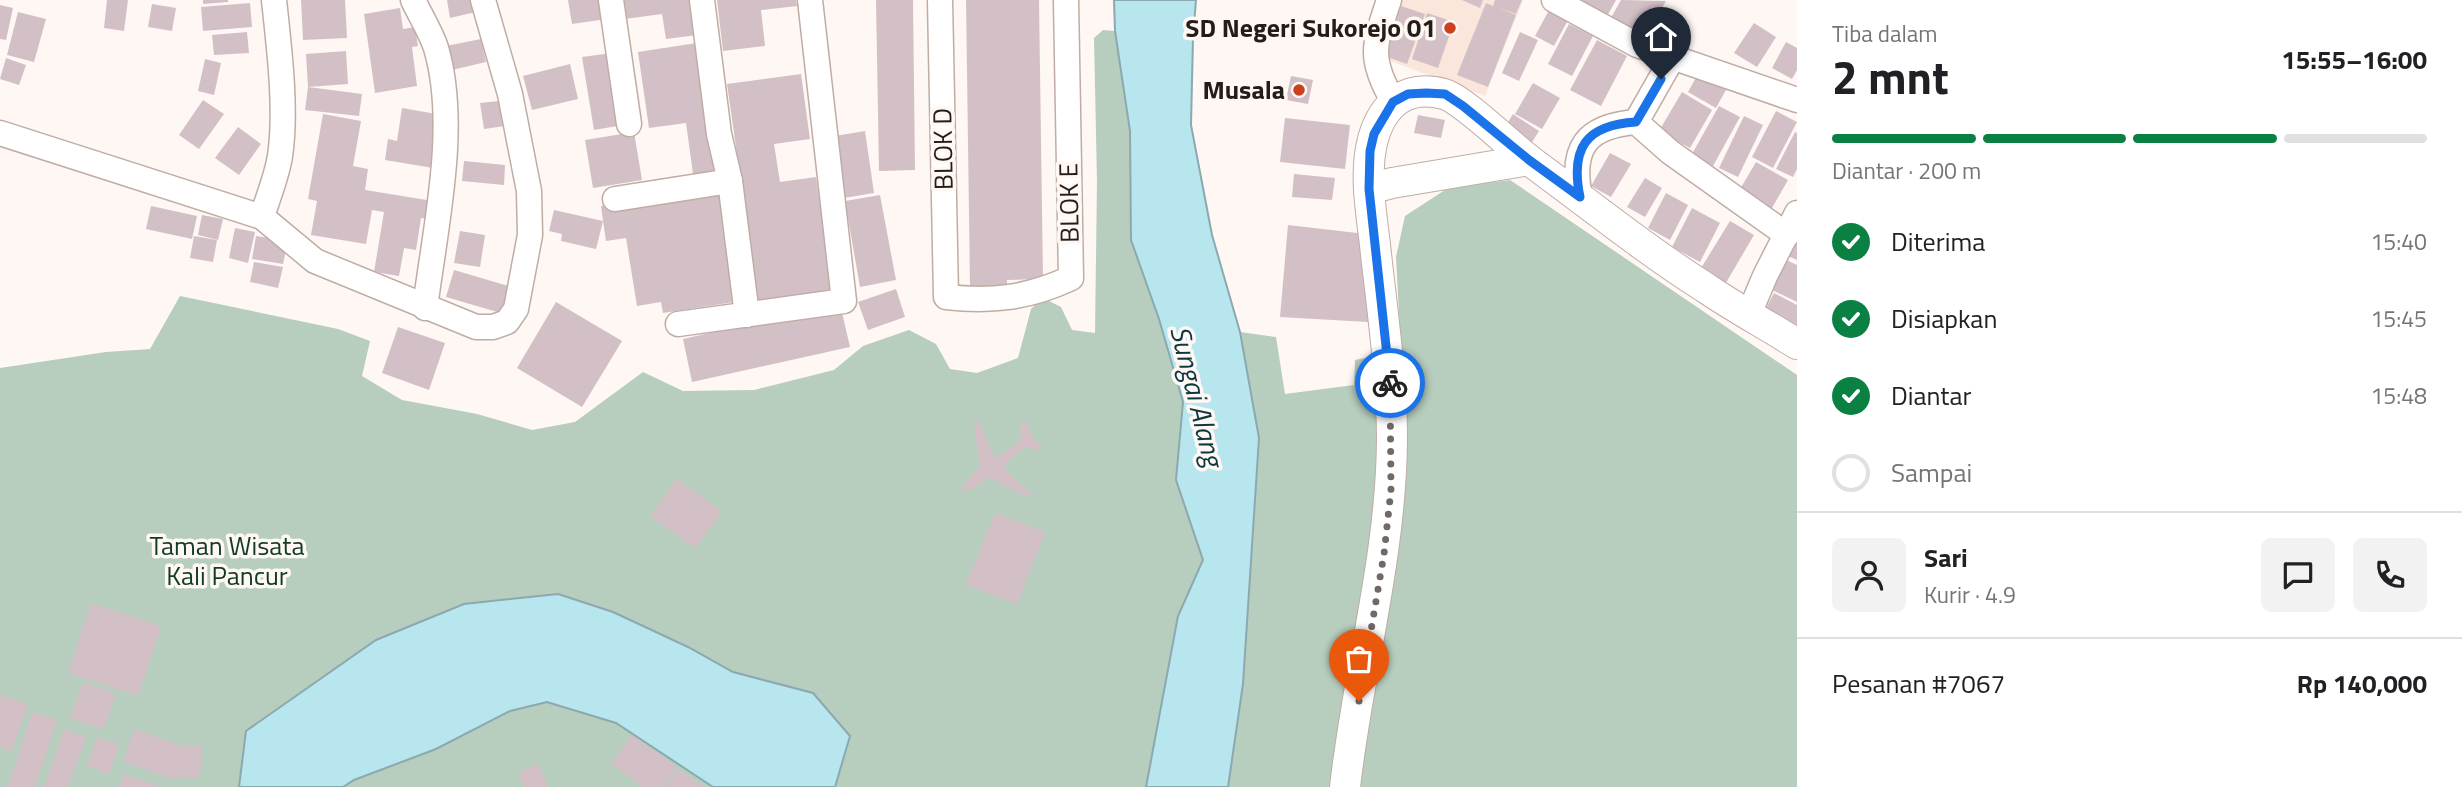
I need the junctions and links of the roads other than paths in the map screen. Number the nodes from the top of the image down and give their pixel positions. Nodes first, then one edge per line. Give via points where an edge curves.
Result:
1 (274, 0) edge
2 (413, 0) edge
3 (483, 0) edge
4 (611, 0) edge
5 (702, 0) edge
6 (810, 0) edge
7 (940, 0) edge
8 (1066, 0) edge
9 (1389, 0) edge
10 (1554, 0) edge
11 (1673, 57) junction
12 (1797, 100) edge
13 (1393, 102) junction
14 (1636, 122) junction
15 (629, 124) dead end
16 (0, 133) edge
17 (1529, 160) junction
18 (730, 181) junction
19 (1369, 189) junction
20 (1580, 197) junction
21 (615, 199) dead end
22 (262, 218) junction
23 (1792, 224) edge
24 (946, 297) joint
25 (425, 308) junction
26 (1749, 314) junction
27 (747, 315) junction
28 (678, 324) dead end
29 (1797, 344) edge
30 (1345, 787) edge

1 - 22 street via 282,142
2 - 25 street via 436,47 446,106
3 - 25 street via 510,94 529,191 527,262 516,310 507,322 476,327
4 - 15 street
5 - 18 street via 719,134
6 - 27 street via 844,301
7 - 24 street, BLOK D
8 - 24 street, BLOK E via 1071,278 1018,297
9 - 13 street via 1374,51 1381,80
10 - 11 street via 1637,45
11 - 12 street
11 - 14 street
13 - 17 street via 1408,94 1445,94
13 - 19 street via 1374,134
14 - 20 street via 1600,129 1586,139 1578,157
14 - 23 street via 1670,152
16 - 22 street
17 - 19 street
17 - 20 street
18 - 21 street
18 - 27 street
19 - 30 street via 1389,366 1391,490
20 - 26 street via 1675,268
22 - 25 street via 314,261
23 - 26 street
26 - 29 street
27 - 28 street

